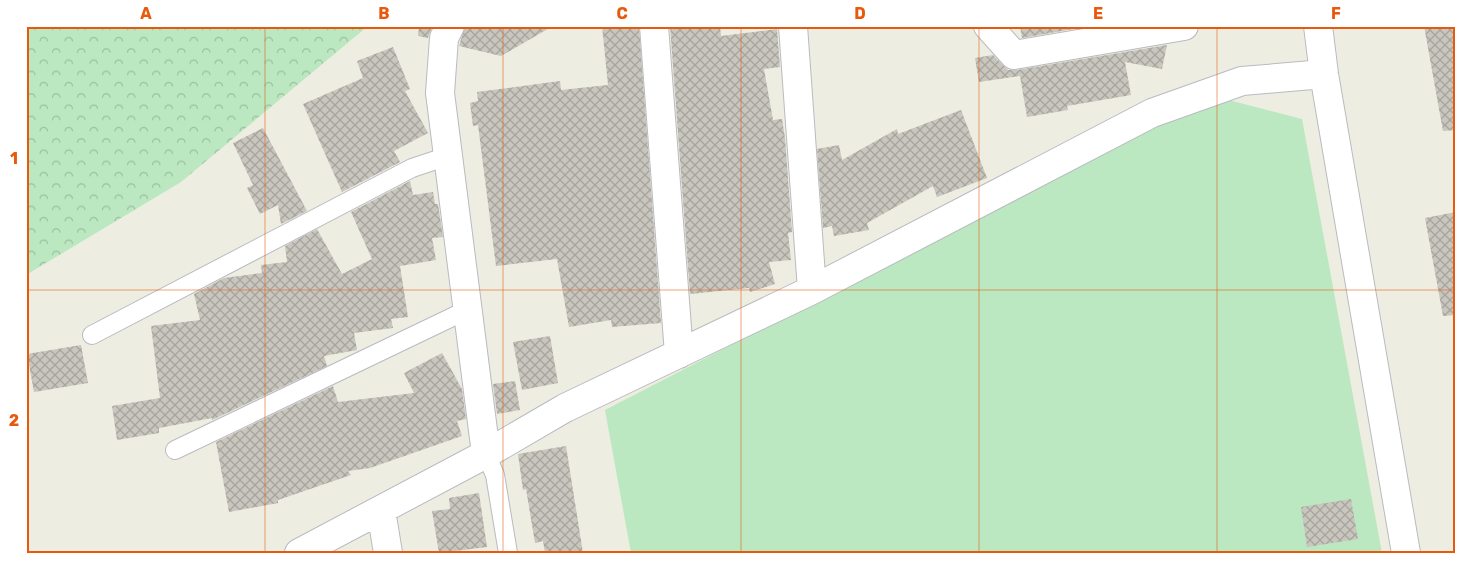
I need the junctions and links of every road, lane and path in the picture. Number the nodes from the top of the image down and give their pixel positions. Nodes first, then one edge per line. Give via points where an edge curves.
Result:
1 (450, 26) edge
2 (654, 26) edge
3 (793, 26) edge
4 (988, 26) edge
5 (1184, 26) edge
6 (1318, 26) edge
7 (1324, 74) junction
8 (448, 156) junction
9 (812, 290) junction
10 (467, 310) junction
11 (92, 335) dead end
12 (680, 354) junction
13 (175, 450) dead end
14 (486, 454) junction
15 (381, 510) junction
16 (299, 553) edge
17 (388, 553) edge
18 (508, 553) edge
19 (1406, 553) edge

1 - 8 street via 444,38 440,93
2 - 12 street
3 - 9 street
4 - 5 street via 1014,55
6 - 7 street
7 - 9 street via 1242,82 1152,113
7 - 19 street
8 - 10 street
8 - 11 lane via 412,168
9 - 12 street
10 - 13 lane
10 - 14 street
12 - 14 street via 565,408
14 - 15 street
14 - 18 lane via 495,475
15 - 16 street
15 - 17 street

